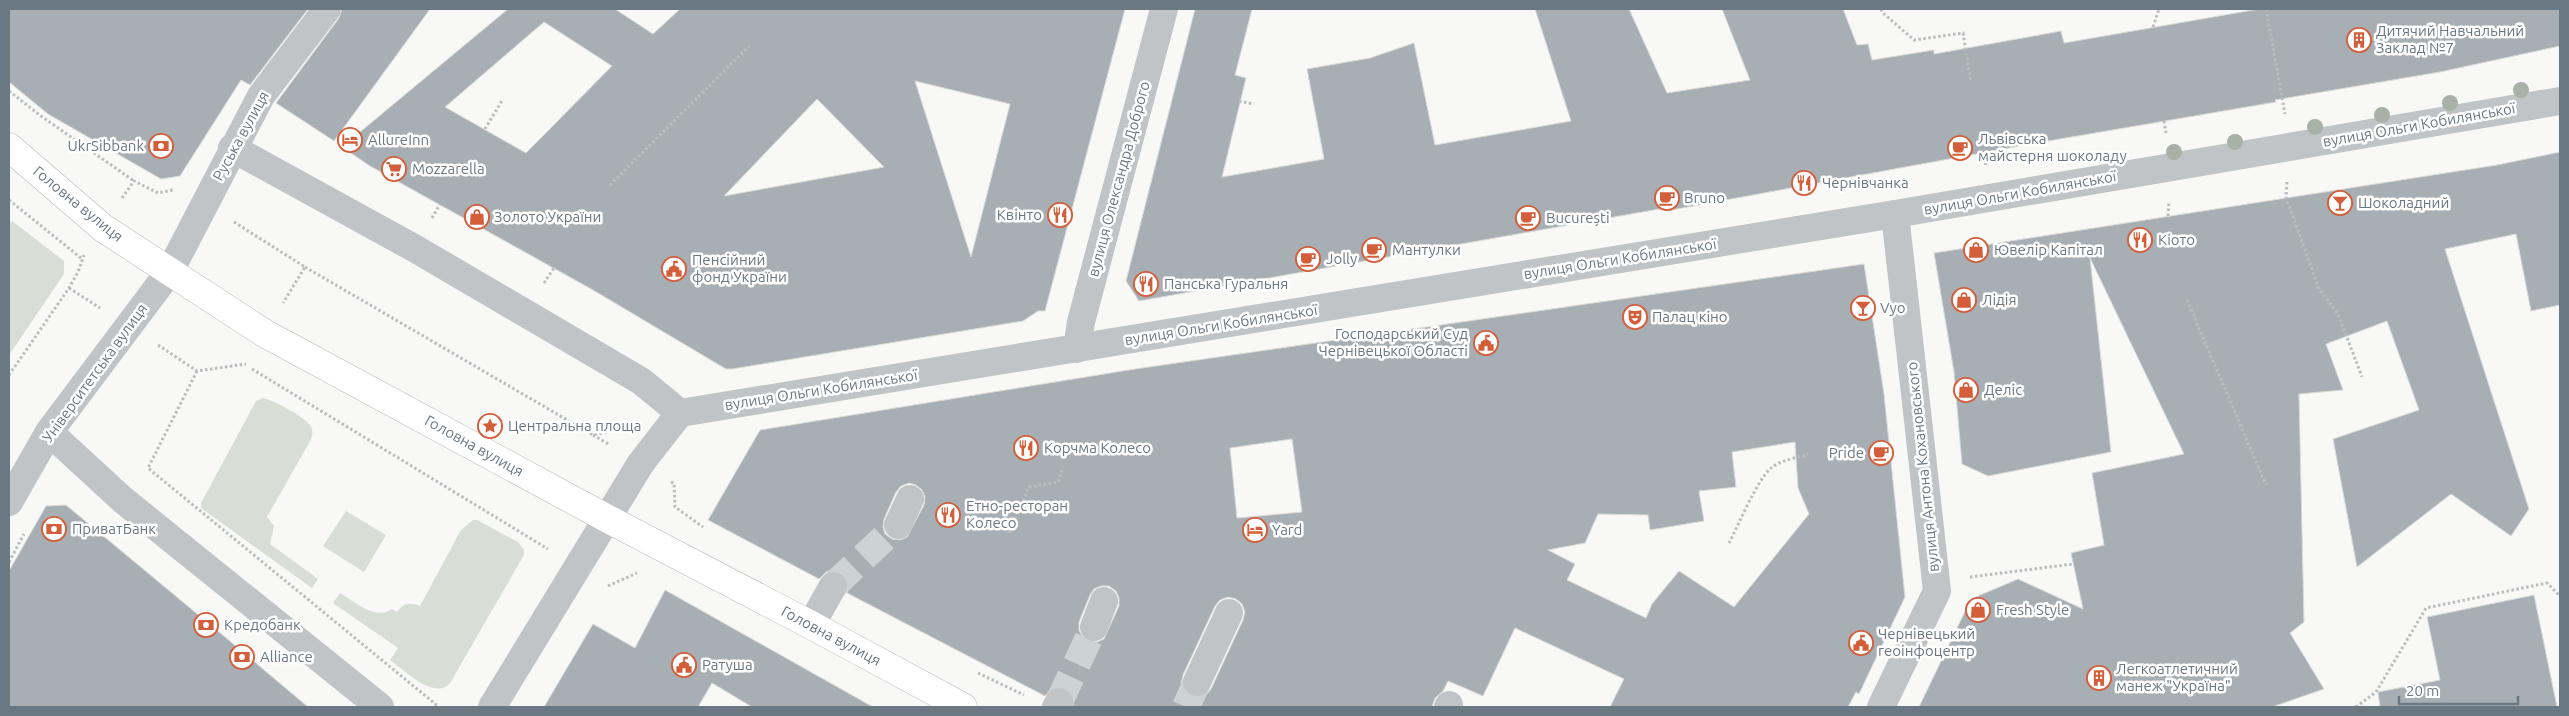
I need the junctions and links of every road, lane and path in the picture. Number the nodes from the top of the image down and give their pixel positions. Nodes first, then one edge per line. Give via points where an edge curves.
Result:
1 (326, 9) edge
2 (1164, 9) edge
3 (1881, 9) edge
4 (2159, 9) edge
5 (2266, 9) edge
6 (2153, 27) dead end
7 (749, 46) dead end
8 (1971, 82) dead end
9 (9, 91) edge
10 (503, 99) dead end
11 (1240, 101) dead end
12 (2560, 101) edge
13 (1254, 104) dead end
14 (485, 129) dead end
15 (9, 147) edge
16 (232, 148) junction
17 (2289, 148) junction
18 (134, 181) junction
19 (610, 185) dead end
20 (180, 189) dead end
21 (9, 200) edge
22 (1895, 214) junction
23 (103, 228) junction
24 (81, 259) junction
25 (305, 267) dead end
26 (170, 271) junction
27 (2187, 300) dead end
28 (1077, 349) junction
29 (246, 365) dead end
30 (197, 370) dead end
31 (9, 375) edge
32 (2362, 377) dead end
33 (680, 413) junction
34 (49, 432) junction
35 (1808, 454) dead end
36 (1063, 467) dead end
37 (2266, 486) dead end
38 (910, 499) dead end
39 (9, 502) edge
40 (608, 520) junction
41 (898, 525) tunnel mouth
42 (1009, 533) dead end
43 (1729, 543) dead end
44 (2073, 564) dead end
45 (578, 568) junction
46 (1965, 578) dead end
47 (608, 585) dead end
48 (833, 586) tunnel mouth
49 (2560, 596) edge
50 (1104, 601) dead end
51 (1230, 613) dead end
52 (811, 625) junction
53 (1094, 627) tunnel mouth
54 (1197, 682) tunnel mouth
55 (380, 707) edge
56 (439, 707) edge
57 (492, 707) edge
58 (963, 707) edge
59 (1880, 707) edge
60 (2356, 707) edge

1 - 16 street, Руська вулиця via 261,96
2 - 28 street, вулиця Олександра Доброго via 1081,322
3 - 8 path via 1914,40 1963,33
4 - 6 path
5 - 17 path via 2284,100
7 - 19 path
9 - 18 path
10 - 14 path
11 - 13 path
12 - 17 street, вулиця Ольги Кобилянської
15 - 23 main road, Головна вулиця
16 - 26 street, Руська вулиця
16 - 33 street via 414,248 642,381
17 - 22 street, вулиця Ольги Кобилянської
17 - 32 path via 2286,197 2319,289 2338,314
18 - 20 path via 158,193
18 - 23 path
21 - 24 path
22 - 28 street, вулиця Ольги Кобилянської
22 - 59 street, вулиця Антона Кохановського via 1937,590
23 - 24 path
23 - 26 main road, Головна вулиця
24 - 31 path via 69,288
25 - 33 path via 594,435
26 - 34 street, Університетська вулиця
26 - 40 main road, Головна вулиця via 264,333
27 - 37 path
28 - 33 street, вулиця Ольги Кобилянської
29 - 45 path
30 - 56 path via 148,468
33 - 40 street via 641,463
34 - 39 street, Університетська вулиця
34 - 55 street via 123,500
35 - 43 path via 1770,468
36 - 42 path via 1058,482 1029,487
38 - 41 street
40 - 45 street
40 - 52 main road, Головна вулиця
44 - 46 path
45 - 47 path
45 - 57 street
48 - 52 street
49 - 60 path via 2546,583 2426,608 2376,692
50 - 53 street
51 - 54 street
52 - 58 main road, Головна вулиця

